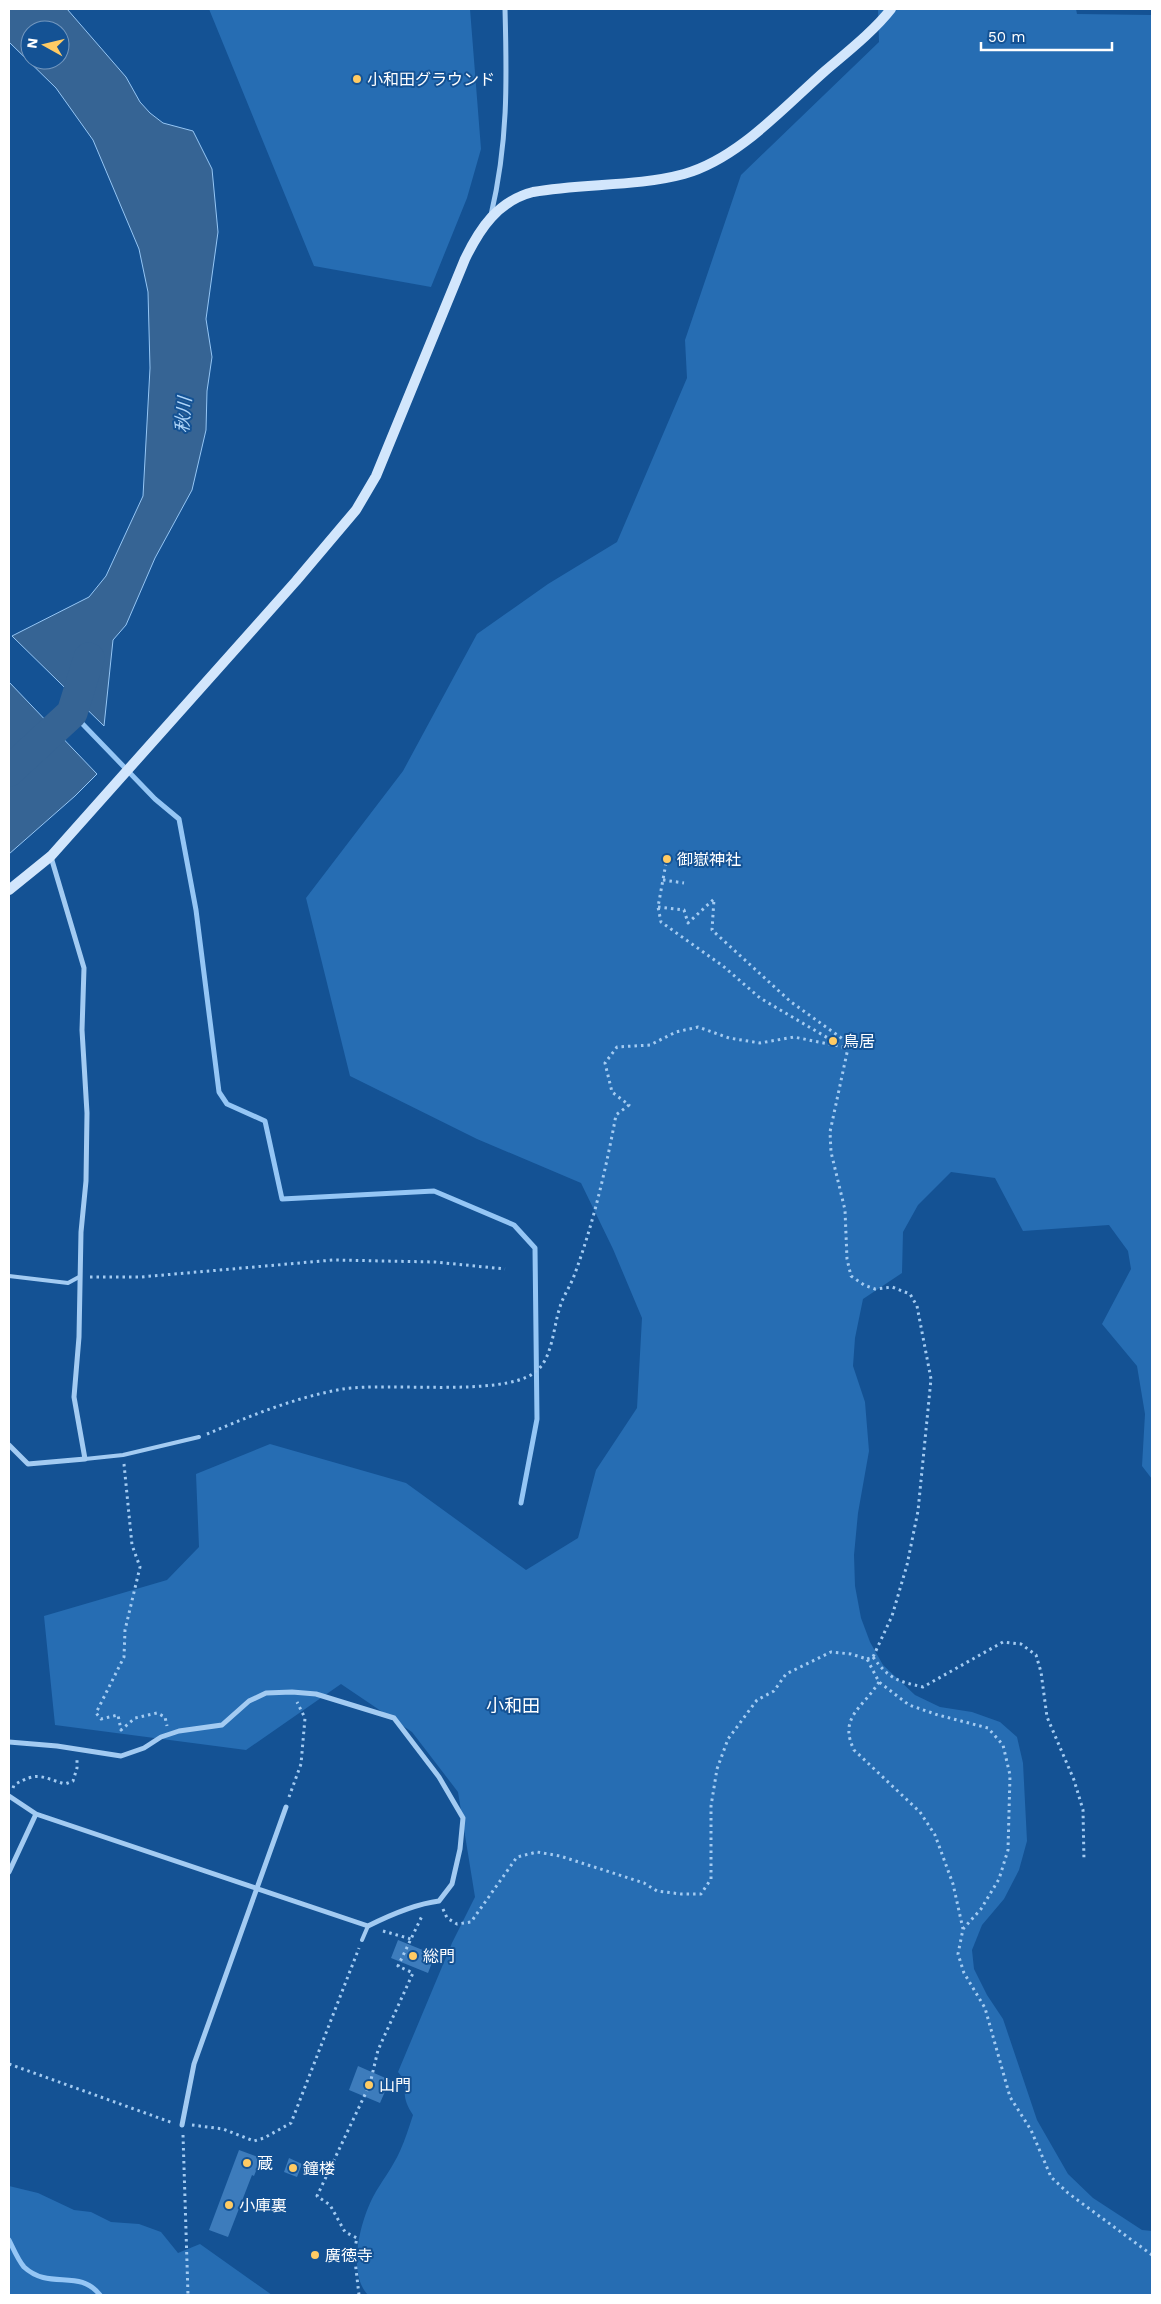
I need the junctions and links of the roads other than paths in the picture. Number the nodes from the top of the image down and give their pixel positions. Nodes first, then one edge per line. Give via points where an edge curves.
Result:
1 (505, 9) edge
2 (891, 9) edge
3 (490, 218) junction
4 (51, 856) junction
5 (9, 890) edge
6 (9, 1276) edge
7 (79, 1277) junction
8 (199, 1437) road end
9 (9, 1446) edge
10 (85, 1459) junction
11 (9, 1742) edge
12 (10, 1796) edge
13 (286, 1807) road end
14 (36, 1814) junction
15 (9, 1872) edge
16 (255, 1889) junction
17 (368, 1926) junction
18 (362, 1940) road end
19 (182, 2125) road end

1 - 3 street via 506,126 500,179
2 - 3 street via 748,138 712,163 667,178 525,194 508,202
3 - 4 street via 465,259 376,476 356,510
4 - 5 street
4 - 7 street via 84,968 82,1030 87,1123
6 - 7 lane via 68,1283
7 - 10 street via 74,1397
8 - 10 lane via 123,1455
9 - 10 street via 28,1464
11 - 17 street via 121,1756 179,1731 222,1724 249,1701 266,1693 316,1694 394,1718 440,1777 463,1818 460,1848 452,1884 439,1901 428,1902
12 - 14 street
13 - 16 street
14 - 15 street
14 - 16 street
16 - 17 street
16 - 19 street via 194,2064
17 - 18 lane

